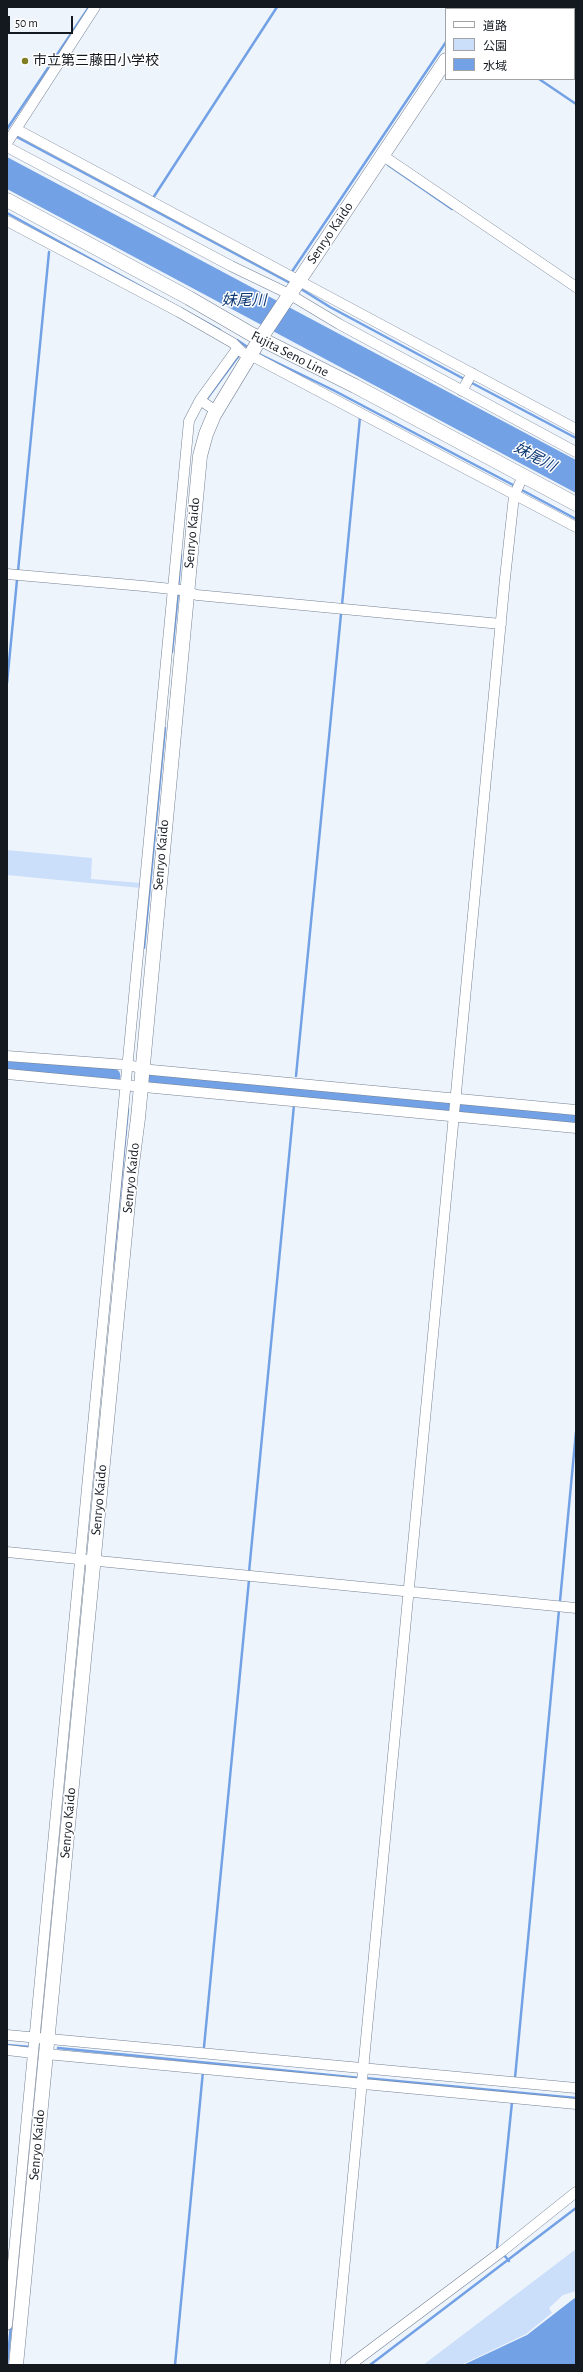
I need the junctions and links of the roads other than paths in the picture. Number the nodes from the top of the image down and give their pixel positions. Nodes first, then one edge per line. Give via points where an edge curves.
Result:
1 (95, 7) edge
2 (445, 61) edge
3 (11, 132) edge
4 (382, 155) junction
5 (7, 200) edge
6 (7, 221) edge
7 (294, 278) dead end
8 (305, 284) dead end
9 (576, 288) edge
10 (287, 297) junction
11 (263, 336) junction
12 (256, 358) dead end
13 (467, 382) junction
14 (206, 404) junction
15 (576, 429) edge
16 (576, 452) edge
17 (518, 486) junction
18 (576, 504) edge
19 (576, 527) edge
20 (7, 574) edge
21 (179, 590) junction
22 (501, 624) junction
23 (7, 1056) edge
24 (127, 1065) junction
25 (142, 1068) junction
26 (7, 1074) edge
27 (126, 1085) junction
28 (299, 1085) junction
29 (140, 1086) junction
30 (298, 1099) junction
31 (456, 1108) junction
32 (576, 1110) edge
33 (576, 1128) edge
34 (7, 1552) edge
35 (86, 1560) junction
36 (409, 1591) junction
37 (576, 1608) edge
38 (7, 2035) edge
39 (41, 2038) junction
40 (7, 2050) edge
41 (40, 2053) junction
42 (206, 2064) junction
43 (362, 2080) junction
44 (576, 2088) edge
45 (576, 2104) edge
46 (576, 2192) edge
47 (7, 2325) edge
48 (16, 2365) edge
49 (335, 2365) edge
50 (350, 2365) edge

1 - 3 street
2 - 4 street, Senryo Kaido
3 - 7 street
3 - 10 street via 231,266
4 - 9 street
4 - 10 street, Senryo Kaido
5 - 11 street, Fujita Seno Line
6 - 14 street via 233,343 240,351
8 - 13 street
10 - 11 street, Senryo Kaido
10 - 13 street via 339,324
11 - 14 street, Senryo Kaido
11 - 17 street, Fujita Seno Line via 355,386
12 - 17 street
13 - 15 street
13 - 16 street
14 - 21 street, Senryo Kaido via 206,434 200,456
14 - 21 street via 189,421
17 - 18 street, Fujita Seno Line
17 - 19 street
17 - 22 street
20 - 21 street
21 - 22 street via 197,595
21 - 24 street
21 - 25 street, Senryo Kaido
22 - 31 street
23 - 24 street
24 - 25 street
24 - 27 street
25 - 28 street
25 - 29 street, Senryo Kaido
26 - 27 street
27 - 29 street
27 - 35 street
28 - 30 street
28 - 31 street
29 - 30 street
29 - 35 street, Senryo Kaido
30 - 31 street
31 - 32 street
31 - 33 street
31 - 36 street
34 - 35 street
35 - 36 street
35 - 39 street, Senryo Kaido
36 - 37 street
36 - 43 street
38 - 39 street
39 - 41 street, Senryo Kaido
39 - 42 street
40 - 41 street
41 - 42 street
41 - 47 street
41 - 48 street, Senryo Kaido
42 - 43 street
42 - 43 street
43 - 44 street
43 - 45 street
43 - 49 street
46 - 50 street via 495,2257

